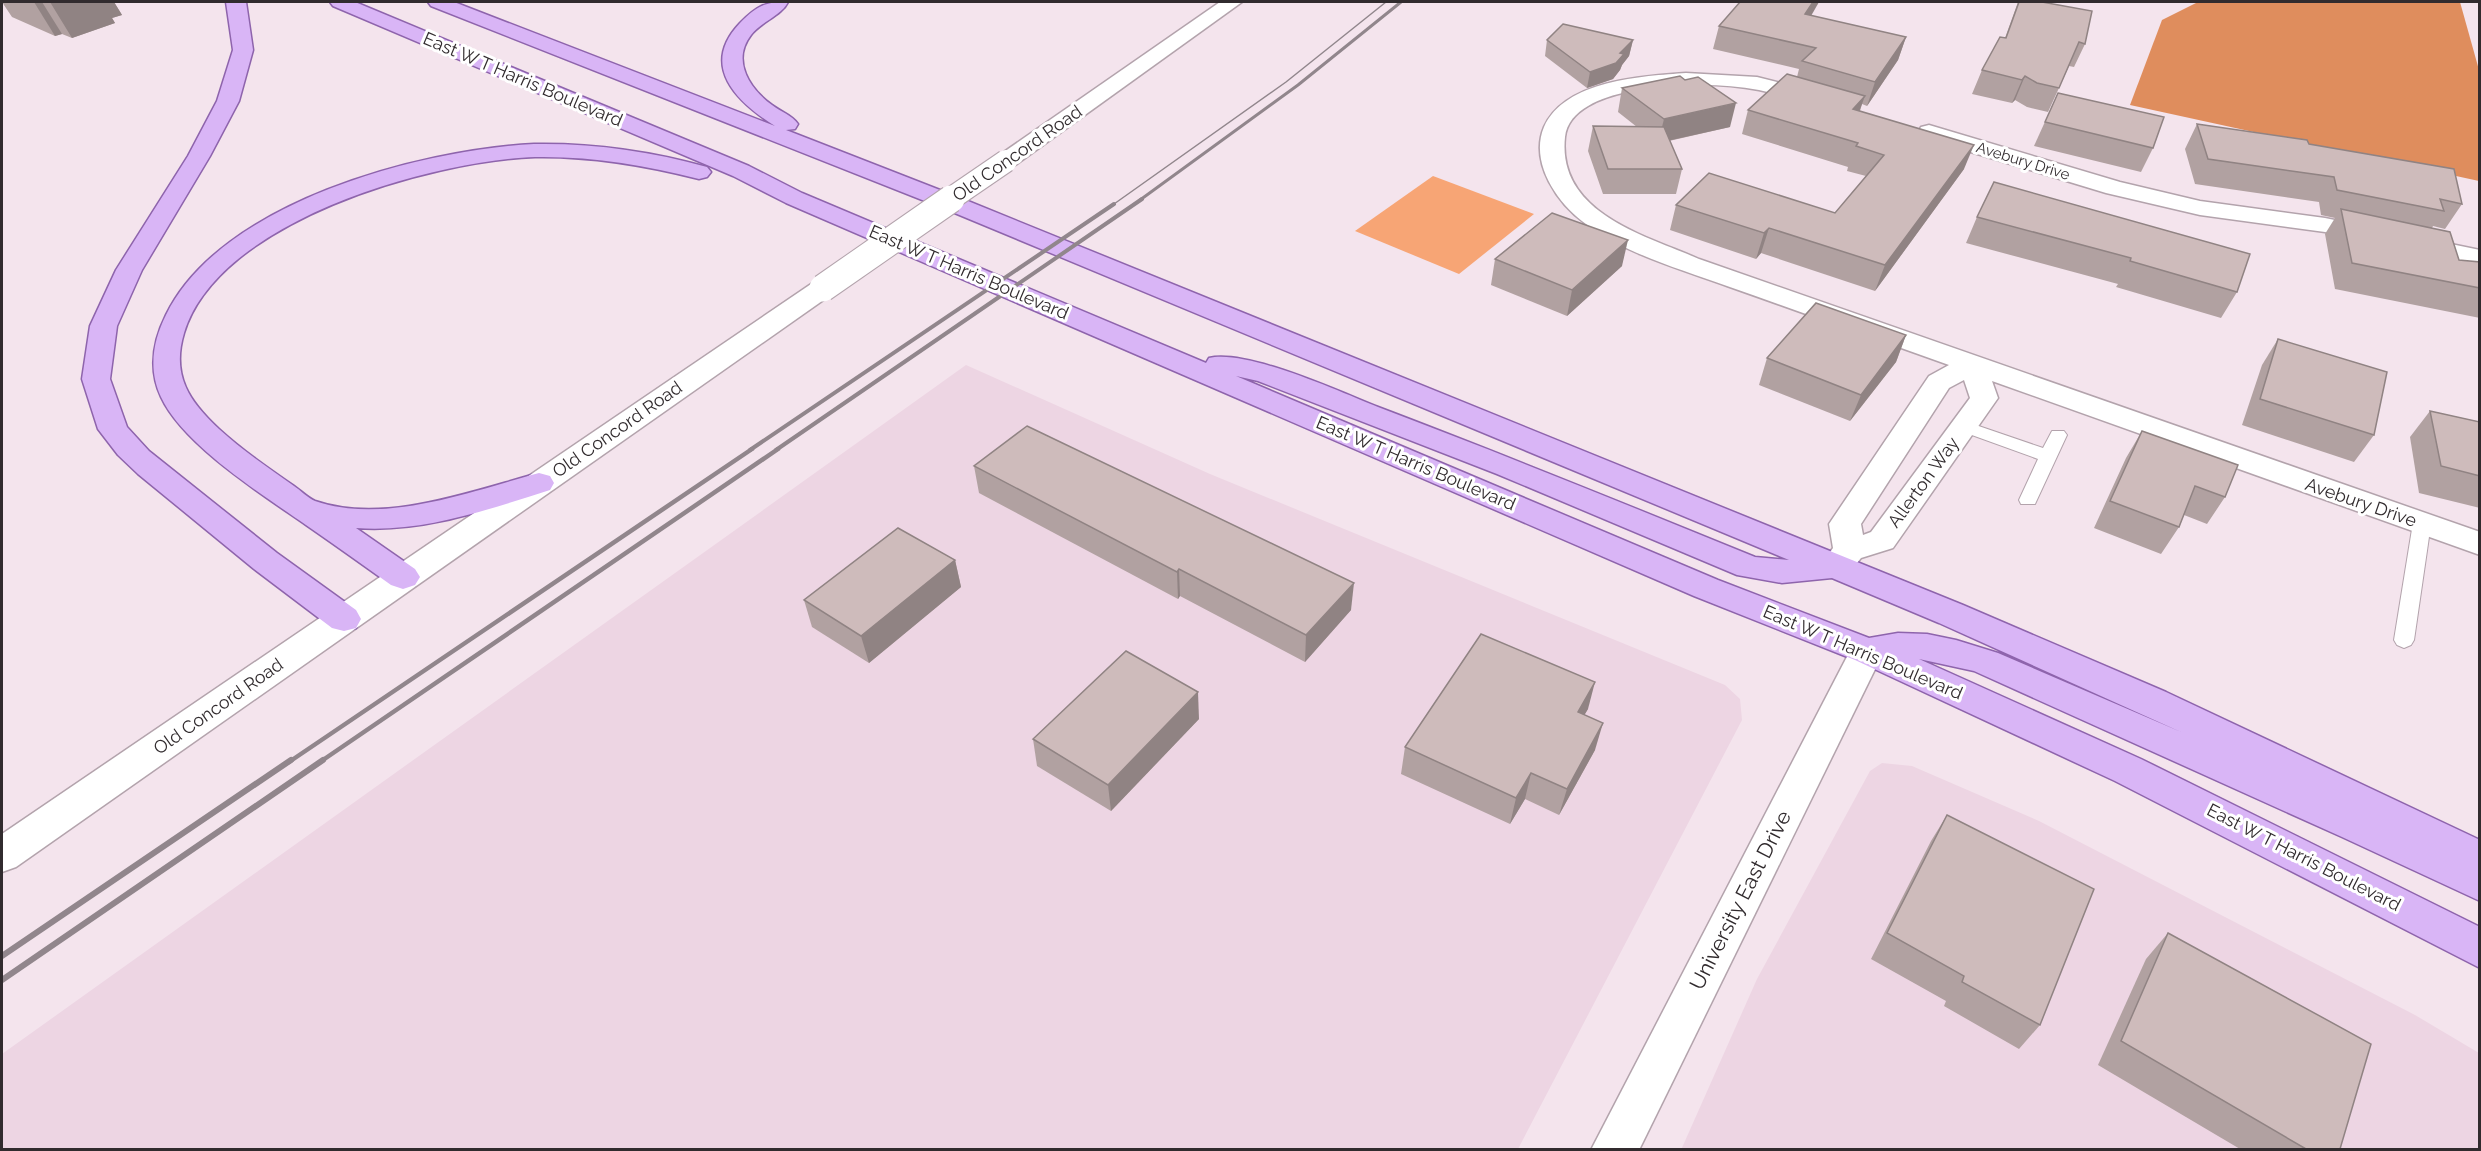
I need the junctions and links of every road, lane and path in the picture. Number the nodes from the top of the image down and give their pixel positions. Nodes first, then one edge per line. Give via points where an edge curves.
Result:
1 (236, 2) edge
2 (340, 2) edge
3 (438, 2) edge
4 (779, 2) edge
5 (1232, 2) edge
6 (1836, 104) edge
7 (1903, 124) edge
8 (882, 176) junction
9 (794, 198) junction
10 (2480, 258) edge
11 (1150, 350) junction
12 (1972, 364) junction
13 (1964, 426) junction
14 (2058, 435) dead end
15 (2048, 456) junction
16 (539, 483) junction
17 (2028, 500) dead end
18 (305, 509) junction
19 (2422, 524) junction
20 (2480, 544) edge
21 (1843, 558) junction
22 (403, 577) junction
23 (344, 619) junction
24 (2404, 640) dead end
25 (1867, 651) junction
26 (2, 855) edge
27 (2480, 859) edge
28 (2480, 884) edge
29 (2480, 949) edge
30 (1614, 1149) edge

1 - 23 main road via 242,13 244,36 238,78 222,114 126,275 109,311 99,342 95,374 99,400 113,429 143,460 291,582
2 - 9 main road, East W T Harris Boulevard via 741,171
3 - 8 main road
4 - 8 main road via 757,17 737,41 731,65 741,91 769,114 866,160
5 - 16 street, Old Concord Road, bridge
6 - 12 street, Avebury Drive via 1738,81 1664,79 1600,92 1584,98 1560,120 1554,131 1554,169 1562,187 1607,227 1690,264
7 - 10 street, Avebury Drive via 2114,188 2200,208 2325,225
8 - 21 main road
9 - 11 main road, East W T Harris Boulevard
9 - 18 main road via 645,157 580,150 509,152 388,176 329,198 267,228 223,260 185,300 173,324 166,368 176,399 199,426 236,462
11 - 21 main road via 1266,374 1508,467 1749,567 1810,573
11 - 25 main road, East W T Harris Boulevard via 1706,588
12 - 13 street, Allerton Way via 1984,398
12 - 19 street, Avebury Drive
12 - 21 street via 1939,382 1845,524
13 - 15 lane
13 - 21 street, Allerton Way via 1882,540
14 - 15 lane
15 - 17 lane
16 - 18 main road via 410,518 341,518
16 - 22 street, Old Concord Road
18 - 22 main road
19 - 20 street, Avebury Drive
19 - 24 lane
21 - 27 main road
22 - 23 street, Old Concord Road
23 - 26 street, Old Concord Road
25 - 28 main road via 1892,645 1935,646 1986,662
25 - 29 main road, East W T Harris Boulevard via 2149,780
25 - 30 street, University East Drive

